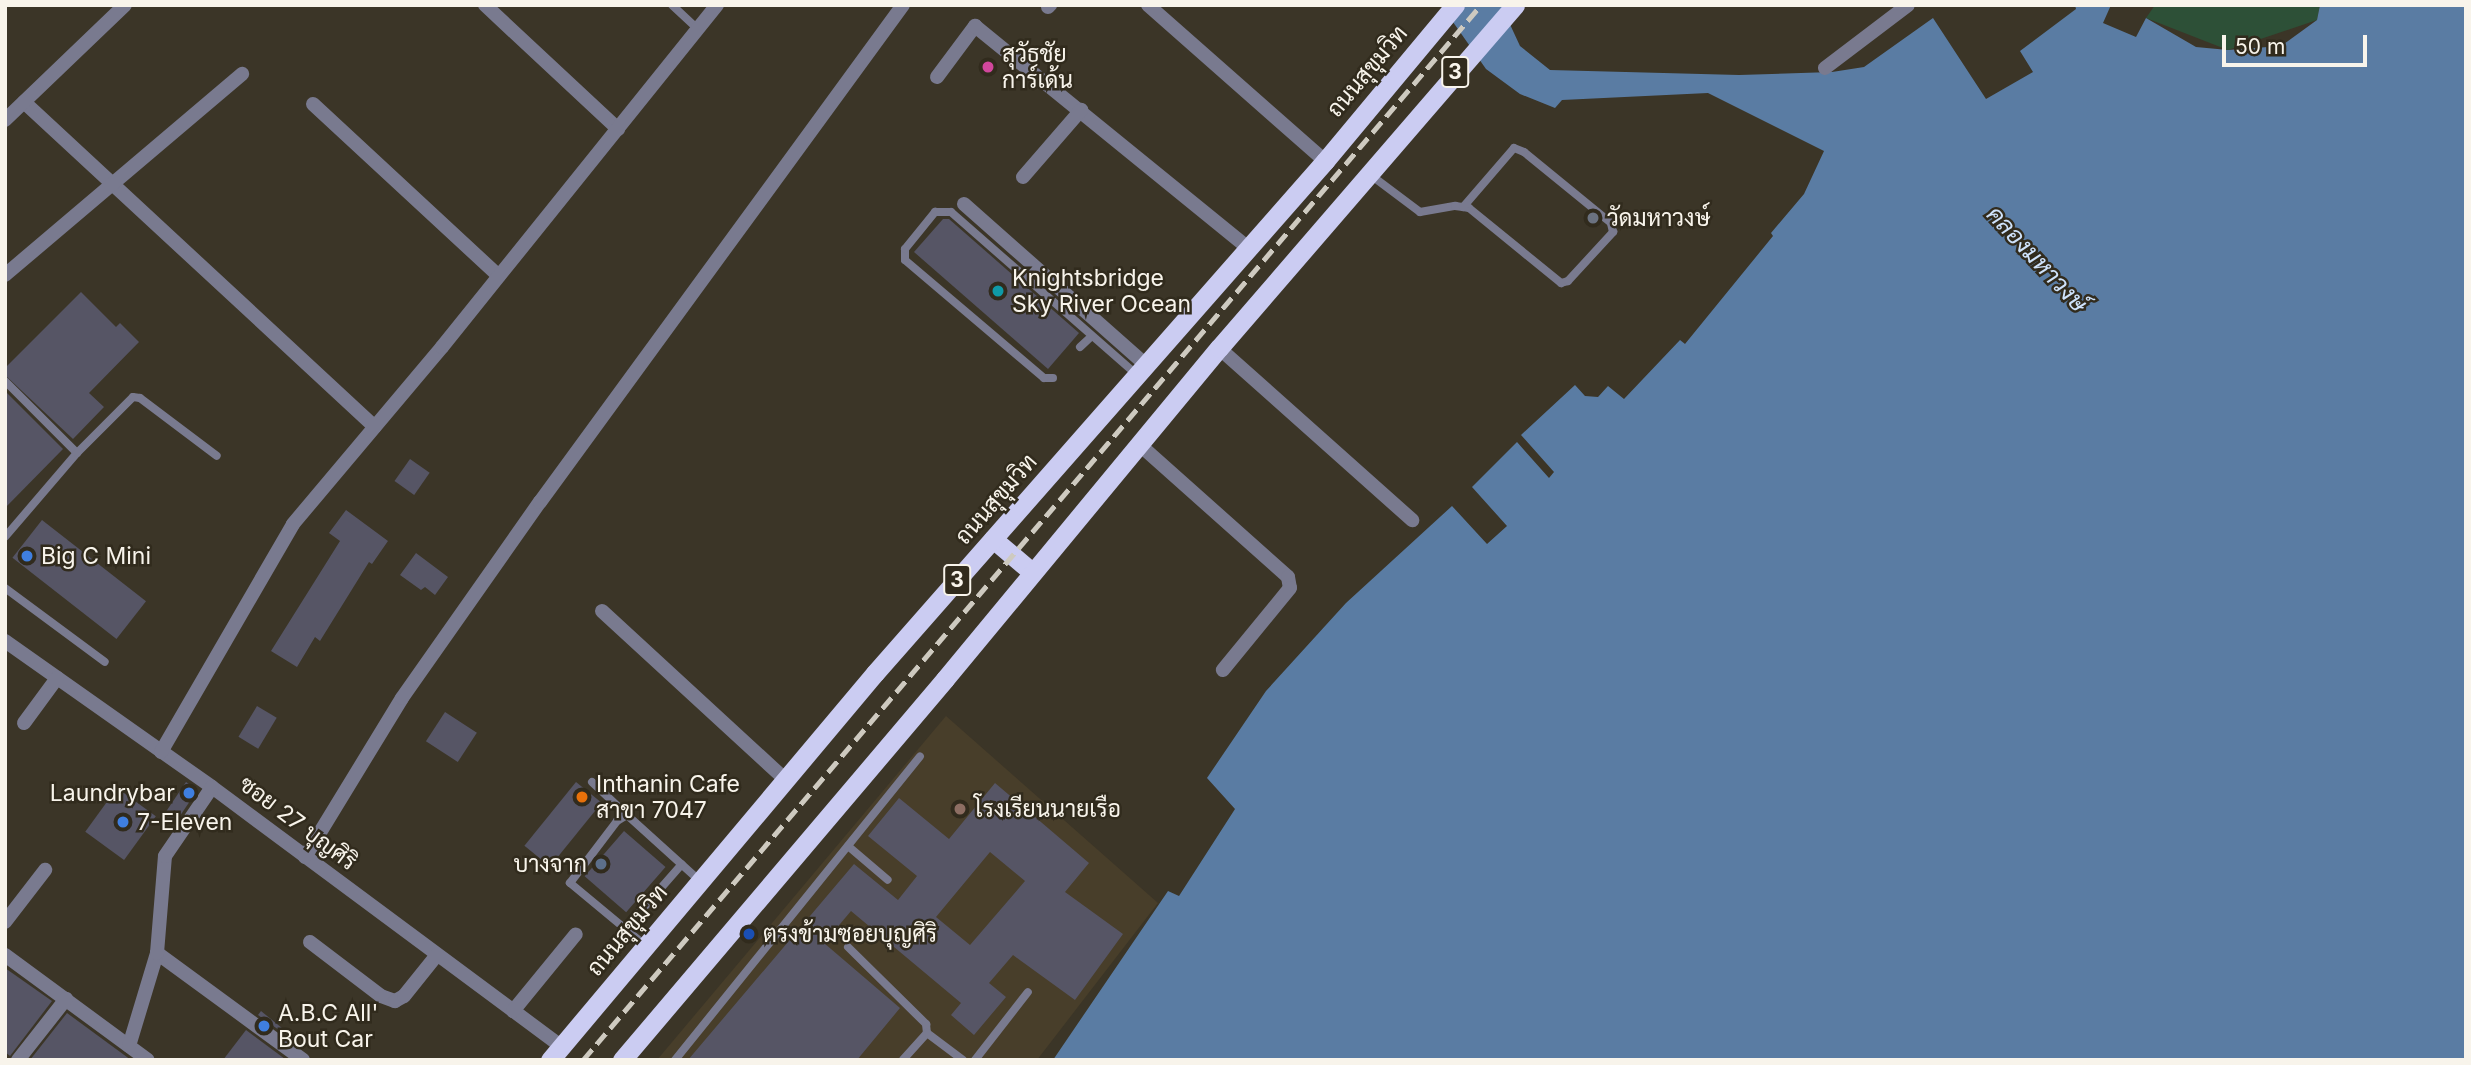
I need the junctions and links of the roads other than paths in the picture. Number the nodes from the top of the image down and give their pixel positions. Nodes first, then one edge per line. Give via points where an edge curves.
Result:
1 (125, 5) edge
2 (485, 5) edge
3 (672, 5) edge
4 (717, 5) edge
5 (903, 5) edge
6 (1149, 5) edge
7 (1455, 5) edge
8 (1515, 5) edge
9 (1908, 5) edge
10 (698, 29) junction
11 (1825, 68) dead end
12 (242, 74) dead end
13 (937, 77) dead end
14 (24, 102) junction
15 (313, 104) dead end
16 (1081, 110) junction
17 (5, 120) edge
18 (618, 129) junction
19 (1325, 161) junction
20 (1368, 173) junction
21 (1023, 177) dead end
22 (112, 186) junction
23 (964, 204) dead end
24 (1463, 207) junction
25 (1248, 248) junction
26 (5, 275) edge
27 (499, 276) junction
28 (1092, 336) junction
29 (1080, 347) dead end
30 (1219, 348) junction
31 (1141, 370) junction
32 (1053, 378) dead end
33 (5, 382) edge
34 (374, 427) junction
35 (1140, 445) junction
36 (78, 453) junction
37 (218, 456) dead end
38 (1412, 520) dead end
39 (5, 537) edge
40 (993, 539) junction
41 (1032, 572) junction
42 (5, 588) edge
43 (602, 611) dead end
44 (5, 641) edge
45 (105, 662) dead end
46 (1223, 670) dead end
47 (57, 677) junction
48 (24, 723) dead end
49 (161, 752) junction
50 (920, 756) dead end
51 (786, 780) junction
52 (592, 782) dead end
53 (212, 786) junction
54 (628, 815) junction
55 (848, 846) junction
56 (305, 857) junction
57 (682, 864) junction
58 (45, 870) dead end
59 (888, 880) dead end
60 (700, 881) junction
61 (5, 922) edge
62 (625, 929) junction
63 (576, 934) dead end
64 (310, 942) dead end
65 (646, 946) junction
66 (848, 947) dead end
67 (157, 953) junction
68 (5, 955) edge
69 (437, 955) junction
70 (1028, 992) dead end
71 (65, 999) junction
72 (513, 1011) junction
73 (927, 1033) junction
74 (129, 1046) junction
75 (555, 1053) edge
76 (18, 1060) edge
77 (148, 1060) edge
78 (303, 1060) edge
79 (622, 1060) edge
80 (675, 1060) edge
81 (903, 1060) edge
82 (963, 1060) edge
83 (975, 1060) edge

1 - 14 street
2 - 18 street
3 - 10 lane
4 - 10 street
5 - 56 street via 402,698
6 - 19 street
7 - 19 highway, ถนนสุขุมวิท / 3
8 - 20 highway, 3
9 - 11 street
10 - 18 street
12 - 22 street
13 - 16 street via 975,26
14 - 17 street
14 - 22 street
15 - 27 street
16 - 21 street
16 - 25 street
18 - 27 street
19 - 25 highway, ถนนสุขุมวิท / 3
20 - 24 lane via 1420,212
20 - 30 highway, 3
22 - 26 street
22 - 34 street
23 - 31 street
24 - 24 lane via 1514,148 1611,223 1613,232 1561,283
25 - 31 highway, ถนนสุขุมวิท / 3
27 - 34 street
28 - 29 lane
28 - 31 lane
28 - 32 lane via 951,212 934,212 905,249 905,260 1044,378
30 - 35 highway, 3
30 - 38 street
31 - 40 highway, ถนนสุขุมวิท / 3
33 - 36 lane
34 - 49 street via 293,524
35 - 41 highway, 3
35 - 46 street via 1288,577 1290,588
36 - 37 lane via 132,397 141,398
36 - 39 lane
40 - 41 highway
40 - 51 highway, ถนนสุขุมวิท / 3
41 - 79 highway, 3
42 - 45 lane
43 - 51 street
44 - 47 street, ซอย 27 บุญศิริ
47 - 48 street
47 - 49 street, ซอย 27 บุญศิริ
49 - 53 street, ซอย 27 บุญศิริ
50 - 55 lane
51 - 60 highway, ถนนสุขุมวิท / 3
52 - 54 lane
53 - 56 street, ซอย 27 บุญศิริ
53 - 67 street via 165,856
54 - 57 lane
54 - 62 lane via 618,821 570,883
55 - 59 lane
55 - 80 lane
56 - 69 street, ซอย 27 บุญศิริ
57 - 60 lane
57 - 62 lane
58 - 61 street
60 - 65 highway, ถนนสุขุมวิท / 3
62 - 65 lane
63 - 72 street
64 - 69 street via 381,996 395,1001
65 - 75 highway, ถนนสุขุมวิท / 3
66 - 73 lane via 926,1024
67 - 74 street
67 - 78 street
68 - 71 street
69 - 72 street, ซอย 27 บุญศิริ
70 - 83 lane
71 - 74 street
71 - 76 street
72 - 75 street, ซอย 27 บุญศิริ
73 - 81 lane
73 - 82 lane
74 - 77 street

